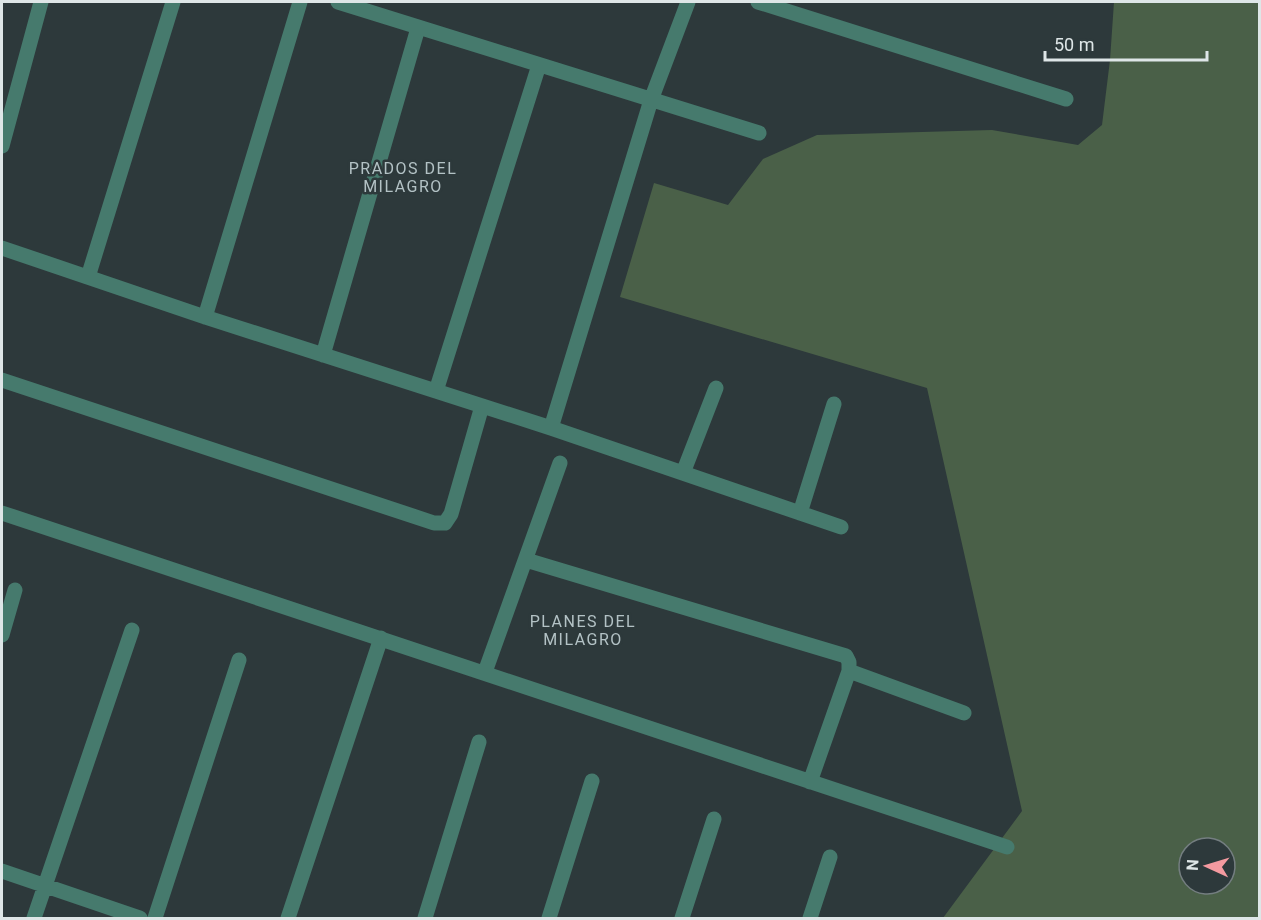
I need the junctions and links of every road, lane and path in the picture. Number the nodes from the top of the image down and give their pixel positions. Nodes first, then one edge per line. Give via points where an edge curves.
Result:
1 (41, 2) edge
2 (173, 2) edge
3 (300, 2) edge
4 (338, 2) edge
5 (688, 2) edge
6 (758, 2) edge
7 (418, 28) junction
8 (539, 65) junction
9 (1066, 99) dead end
10 (651, 100) junction
11 (759, 133) dead end
12 (2, 146) edge
13 (2, 248) edge
14 (88, 277) junction
15 (205, 317) junction
16 (323, 355) junction
17 (2, 380) edge
18 (716, 388) dead end
19 (436, 391) junction
20 (834, 404) dead end
21 (482, 406) junction
22 (551, 428) junction
23 (560, 464) dead end
24 (683, 473) junction
25 (2, 513) edge
26 (800, 513) junction
27 (841, 527) dead end
28 (526, 560) junction
29 (15, 590) dead end
30 (132, 630) dead end
31 (2, 635) edge
32 (381, 638) junction
33 (239, 660) dead end
34 (849, 671) junction
35 (485, 672) junction
36 (964, 713) dead end
37 (479, 742) dead end
38 (592, 781) dead end
39 (810, 782) junction
40 (714, 819) dead end
41 (1007, 847) dead end
42 (830, 857) dead end
43 (2, 871) edge
44 (45, 885) junction
45 (34, 918) edge
46 (140, 918) edge
47 (155, 918) edge
48 (288, 918) edge
49 (425, 918) edge
50 (549, 918) edge
51 (682, 918) edge
52 (810, 918) edge

1 - 12 street
2 - 14 street
3 - 15 street
4 - 7 street
5 - 10 street
6 - 9 street
7 - 8 street
7 - 16 street
8 - 10 street
8 - 19 street
10 - 11 street
10 - 22 street
13 - 14 street
14 - 15 street
15 - 16 street
16 - 19 street
17 - 21 street via 434,523 445,523 451,514
18 - 24 street
19 - 21 street
20 - 26 street
21 - 22 street
22 - 24 street
23 - 28 street
24 - 26 street
25 - 32 street
26 - 27 street
28 - 34 street via 846,656
28 - 35 street
29 - 31 street
30 - 44 street
32 - 35 street
32 - 48 street
33 - 47 street
34 - 36 street
34 - 39 street
35 - 39 street
37 - 49 street
38 - 50 street
39 - 41 street
40 - 51 street
42 - 52 street
43 - 44 street
44 - 45 street
44 - 46 street

